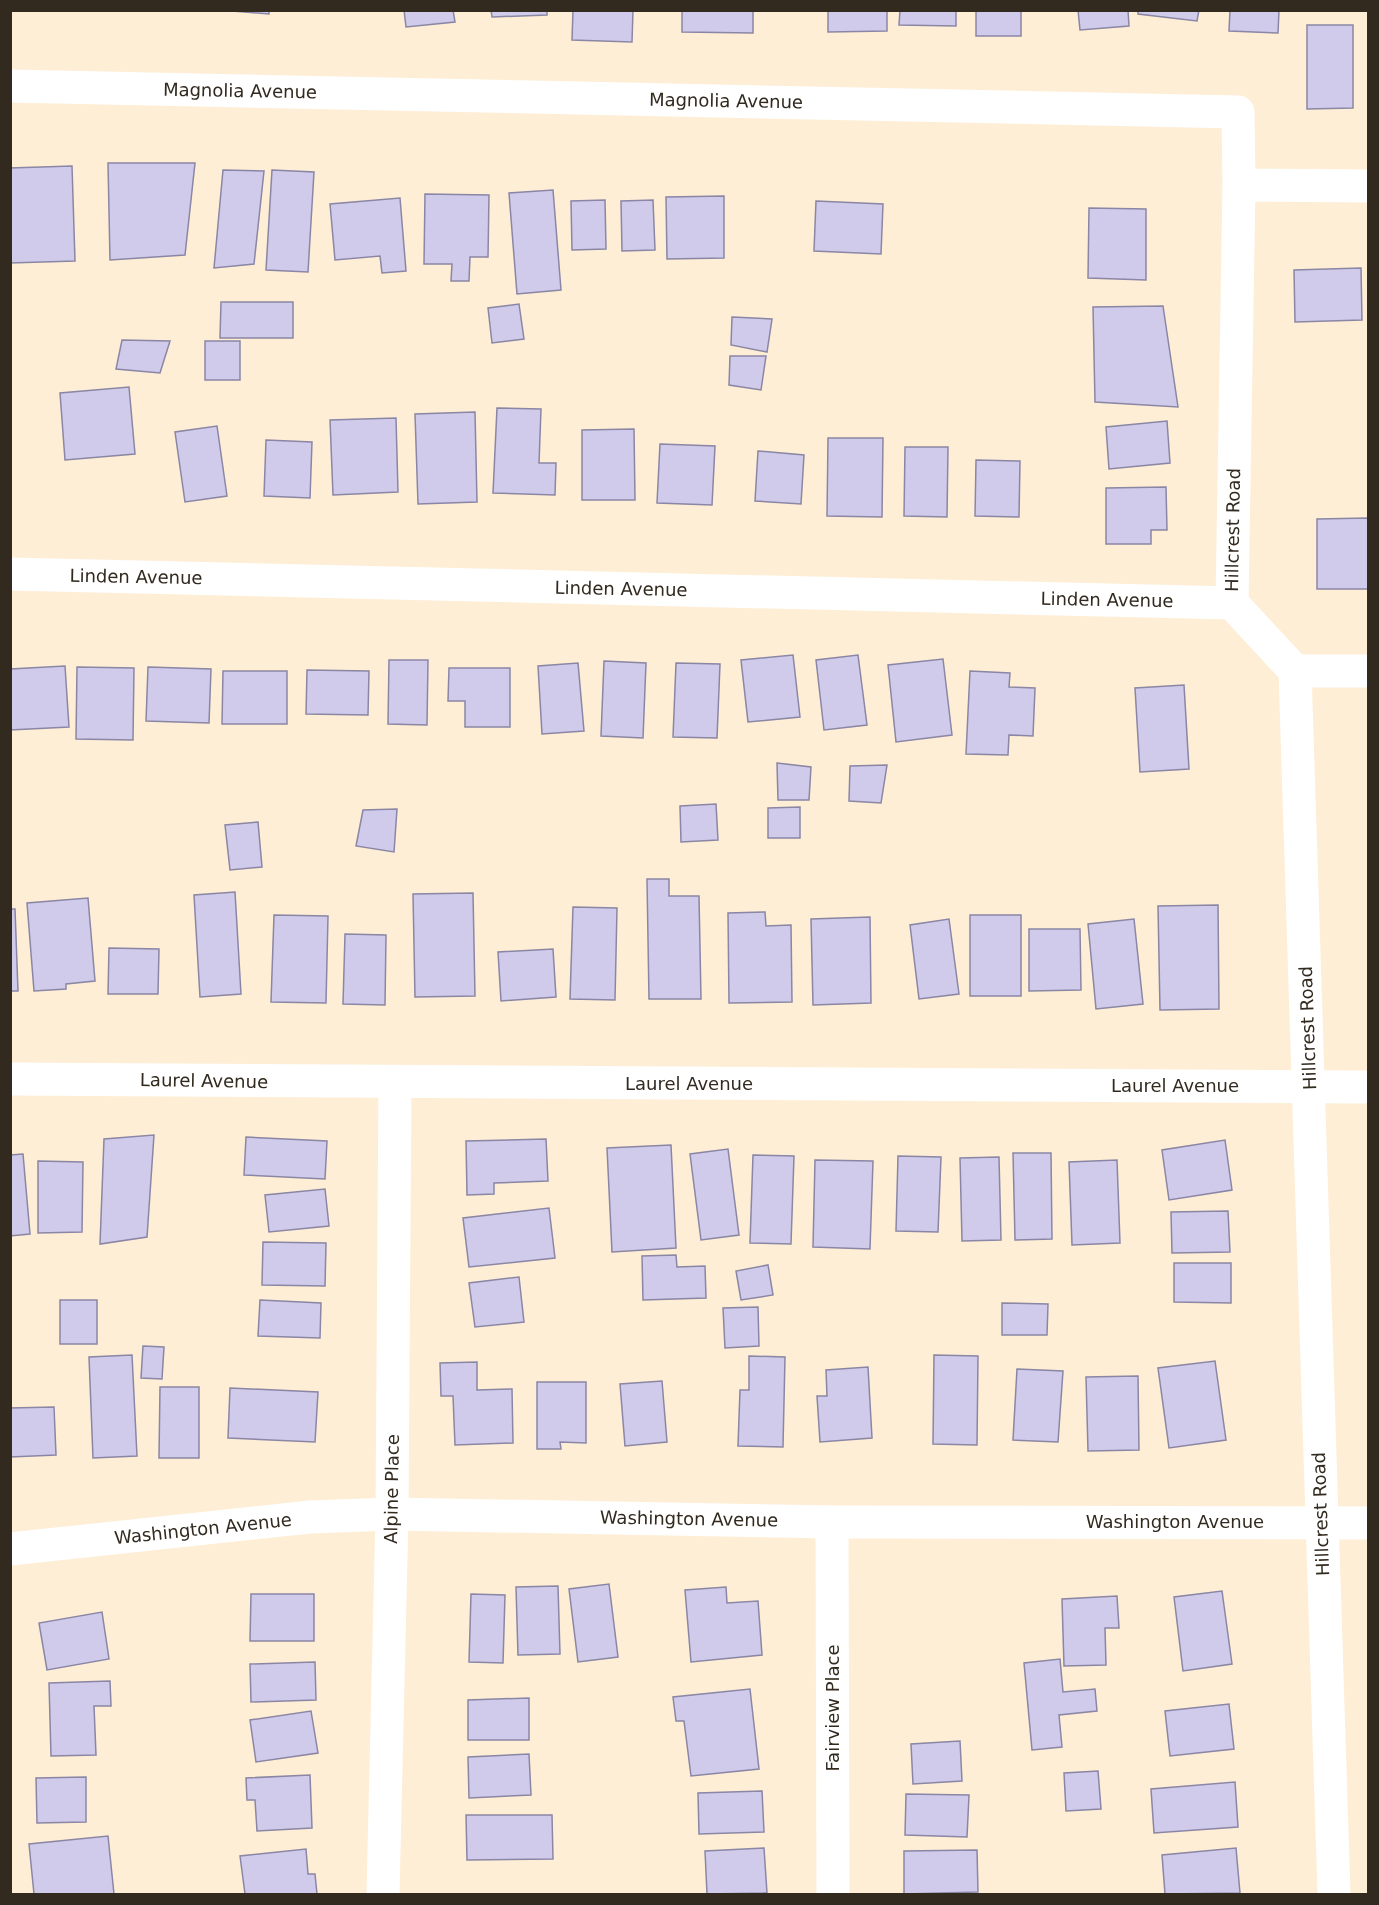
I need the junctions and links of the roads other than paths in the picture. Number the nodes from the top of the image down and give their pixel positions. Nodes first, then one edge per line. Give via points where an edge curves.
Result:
1 (10, 87) edge
2 (1239, 185) junction
3 (1368, 186) edge
4 (10, 574) edge
5 (1232, 603) junction
6 (1295, 671) junction
7 (1368, 671) edge
8 (10, 1079) edge
9 (395, 1083) junction
10 (1310, 1087) junction
11 (1368, 1087) edge
12 (392, 1514) junction
13 (832, 1522) junction
14 (1321, 1523) junction
15 (1368, 1523) edge
16 (10, 1550) edge
17 (384, 1894) edge
18 (833, 1894) edge
19 (1334, 1894) edge

1 - 2 street, Magnolia Avenue via 1238,112
2 - 3 street
2 - 5 street, Hillcrest Road
4 - 5 street, Linden Avenue
5 - 6 street, Hillcrest Road
6 - 7 street
6 - 10 street, Hillcrest Road
8 - 9 street, Laurel Avenue
9 - 10 street, Laurel Avenue
9 - 12 street, Alpine Place
10 - 11 street, Laurel Avenue
10 - 14 street, Hillcrest Road
12 - 13 street, Washington Avenue
12 - 16 street, Washington Avenue via 310,1518
12 - 17 street, Alpine Place
13 - 14 street, Washington Avenue
13 - 18 street, Fairview Place
14 - 15 street, Washington Avenue
14 - 19 street, Hillcrest Road

